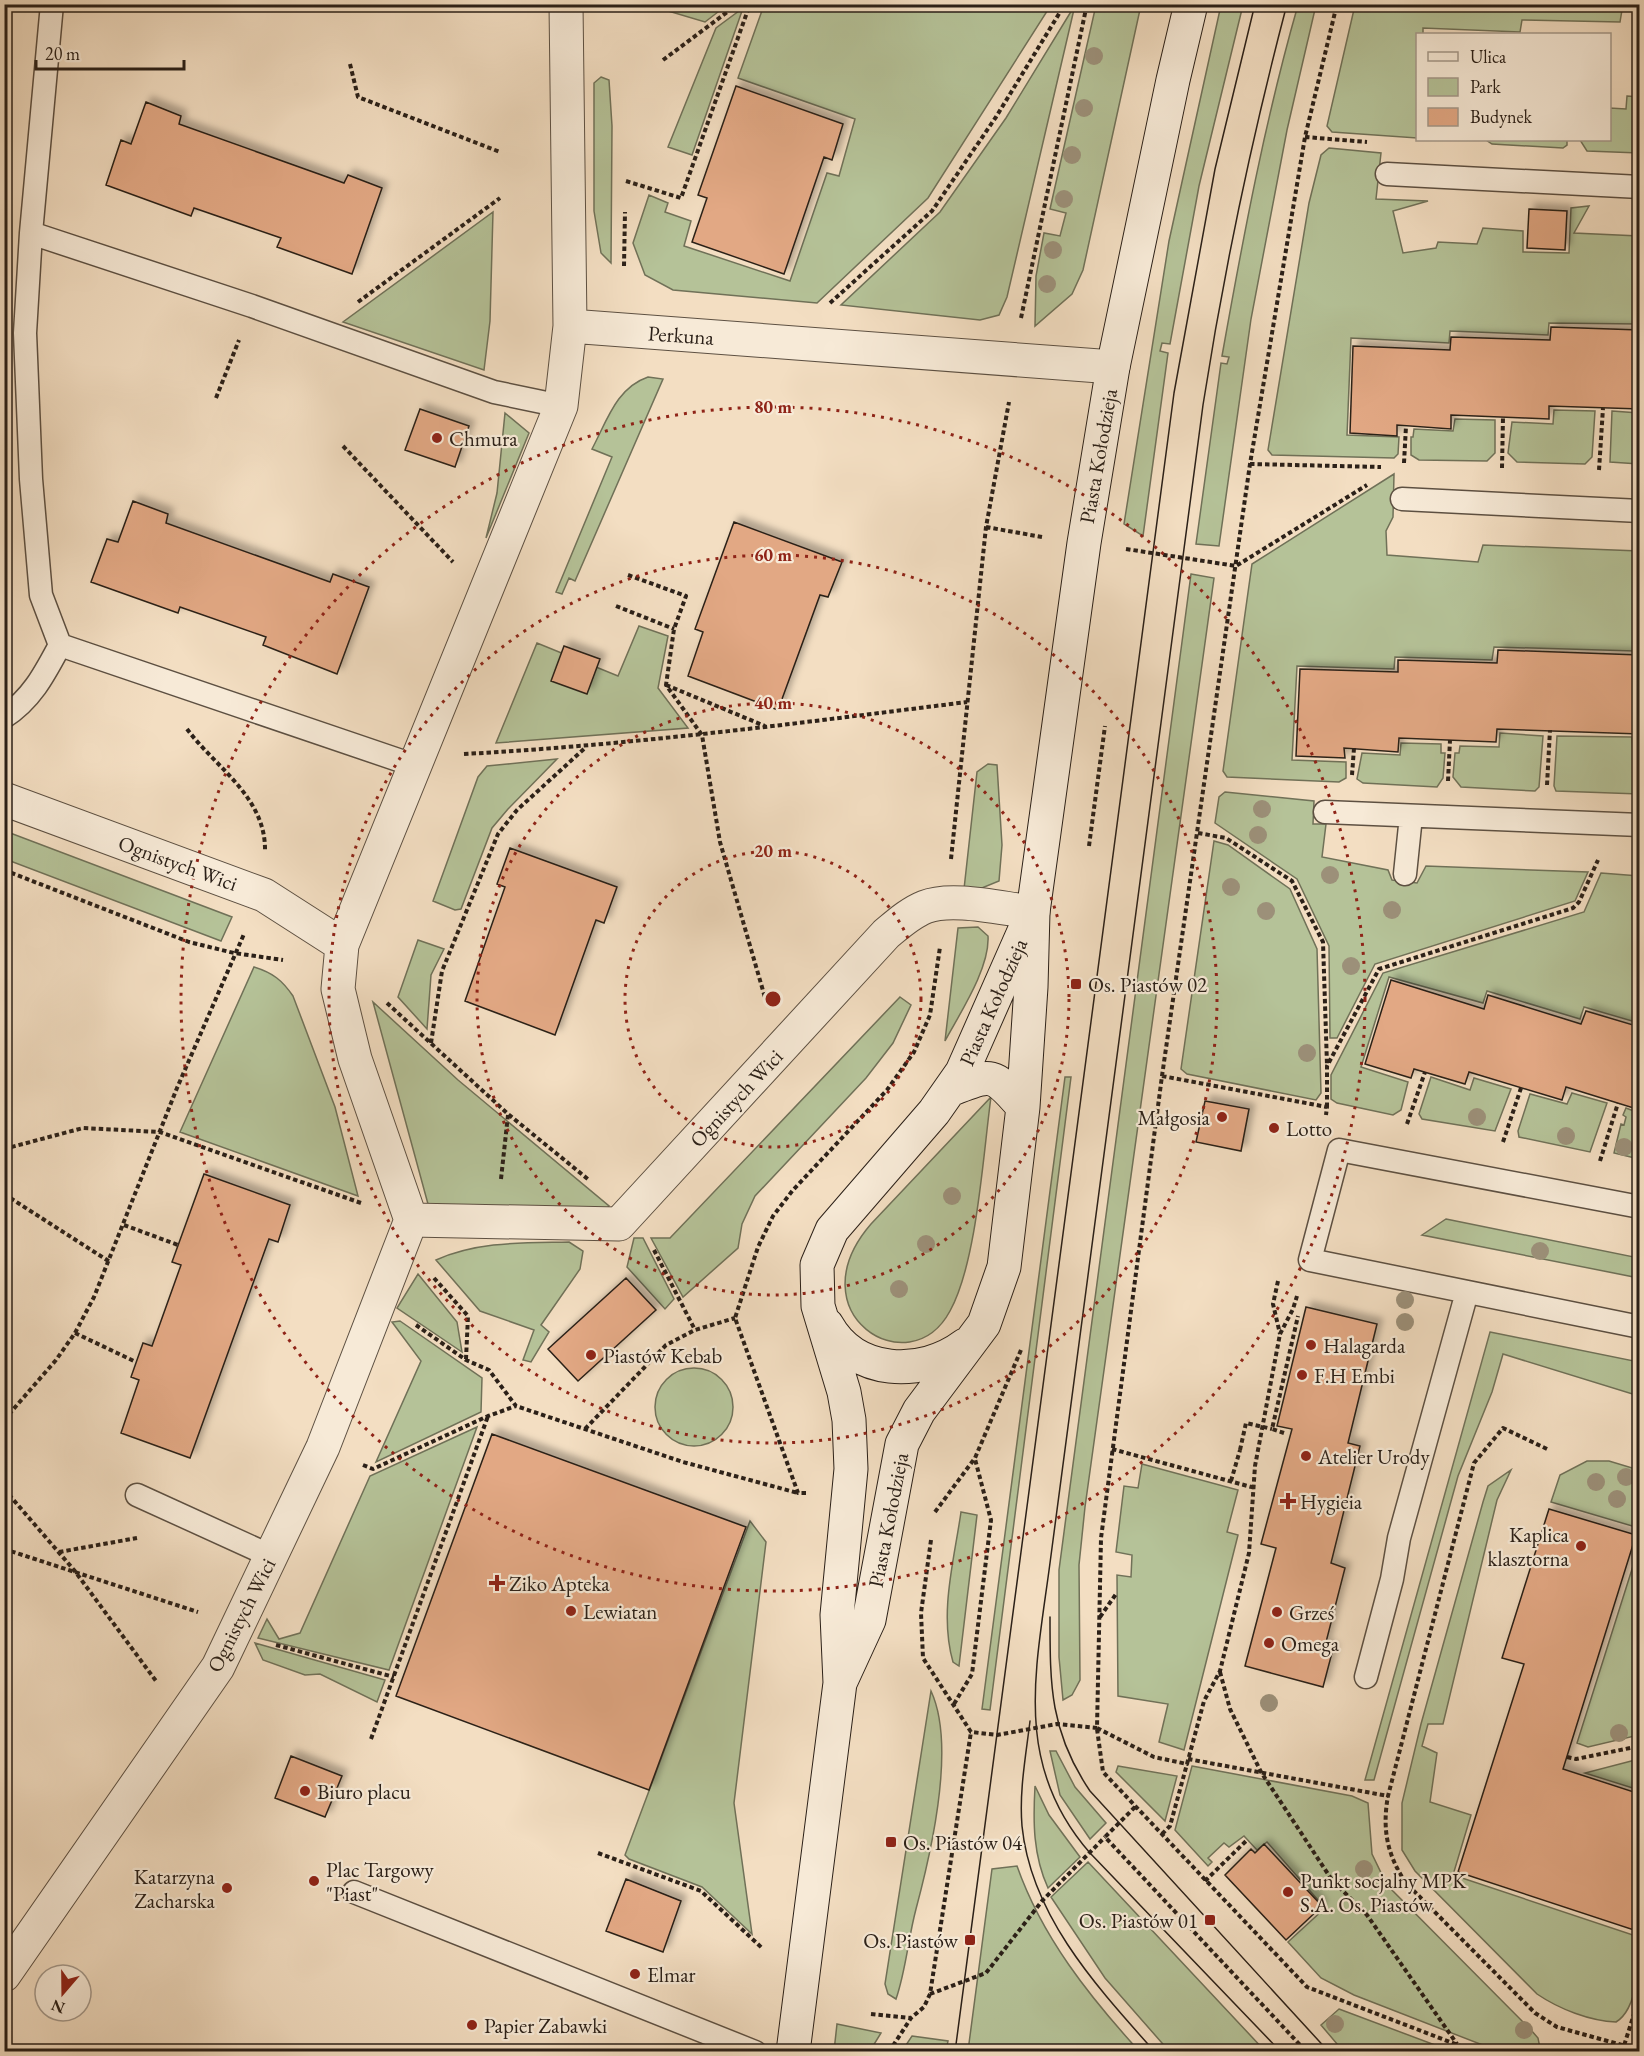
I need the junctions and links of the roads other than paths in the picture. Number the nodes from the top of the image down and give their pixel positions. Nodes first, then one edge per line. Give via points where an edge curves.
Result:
1 (52, 4) edge
2 (566, 4) edge
3 (1191, 4) edge
4 (1387, 174) road end
5 (1640, 187) edge
6 (31, 233) junction
7 (570, 326) junction
8 (1113, 367) junction
9 (561, 406) junction
10 (1402, 500) dead end
11 (1640, 511) edge
12 (60, 645) junction
13 (4, 717) edge
14 (419, 759) junction
15 (4, 799) edge
16 (1325, 812) dead end
17 (1412, 816) junction
18 (1640, 825) edge
19 (1406, 874) dead end
20 (1033, 912) junction
21 (342, 945) junction
22 (950, 1090) junction
23 (1023, 1107) junction
24 (1640, 1207) edge
25 (406, 1222) junction
26 (1467, 1292) junction
27 (821, 1316) junction
28 (1640, 1327) edge
29 (975, 1337) junction
30 (137, 1495) dead end
31 (271, 1556) junction
32 (1366, 1677) dead end
33 (840, 1683) junction
34 (354, 1892) dead end
35 (4, 1975) edge
36 (755, 2052) edge
37 (793, 2052) edge

1 - 6 lane
2 - 7 street
3 - 8 street, Piasta Kołodzieja
4 - 5 lane
6 - 9 lane via 494,392
6 - 12 lane via 26,333 31,479 41,595
7 - 8 street, Perkuna
7 - 9 street
8 - 20 street, Piasta Kołodzieja via 1084,543
9 - 14 street
10 - 11 lane
12 - 13 lane via 38,686 24,703
12 - 14 lane
14 - 21 street
15 - 21 street, Ognistych Wici via 264,895
16 - 17 lane
17 - 18 lane
17 - 19 lane
20 - 22 street, Piasta Kołodzieja via 972,1053
20 - 23 street, Piasta Kołodzieja
20 - 25 street, Ognistych Wici via 947,903 924,907 886,934 619,1224
21 - 25 street via 338,988 355,1059
22 - 23 street, Piasta Kołodzieja via 983,1077 1001,1082
22 - 27 street, Piasta Kołodzieja via 832,1230 817,1265
23 - 29 street, Piasta Kołodzieja via 1004,1267 990,1310
24 - 26 lane via 1339,1150 1310,1260
25 - 31 street, Ognistych Wici via 381,1301 323,1447
26 - 28 lane
26 - 32 lane via 1399,1538
27 - 29 street, Piasta Kołodzieja via 851,1352 884,1367 938,1361
27 - 33 street, Piasta Kołodzieja via 843,1392 851,1445 837,1615
29 - 33 street, Piasta Kołodzieja via 919,1411 902,1444 869,1620
30 - 31 lane
31 - 35 street, Ognistych Wici via 218,1667
33 - 37 street, Piasta Kołodzieja
34 - 36 lane

